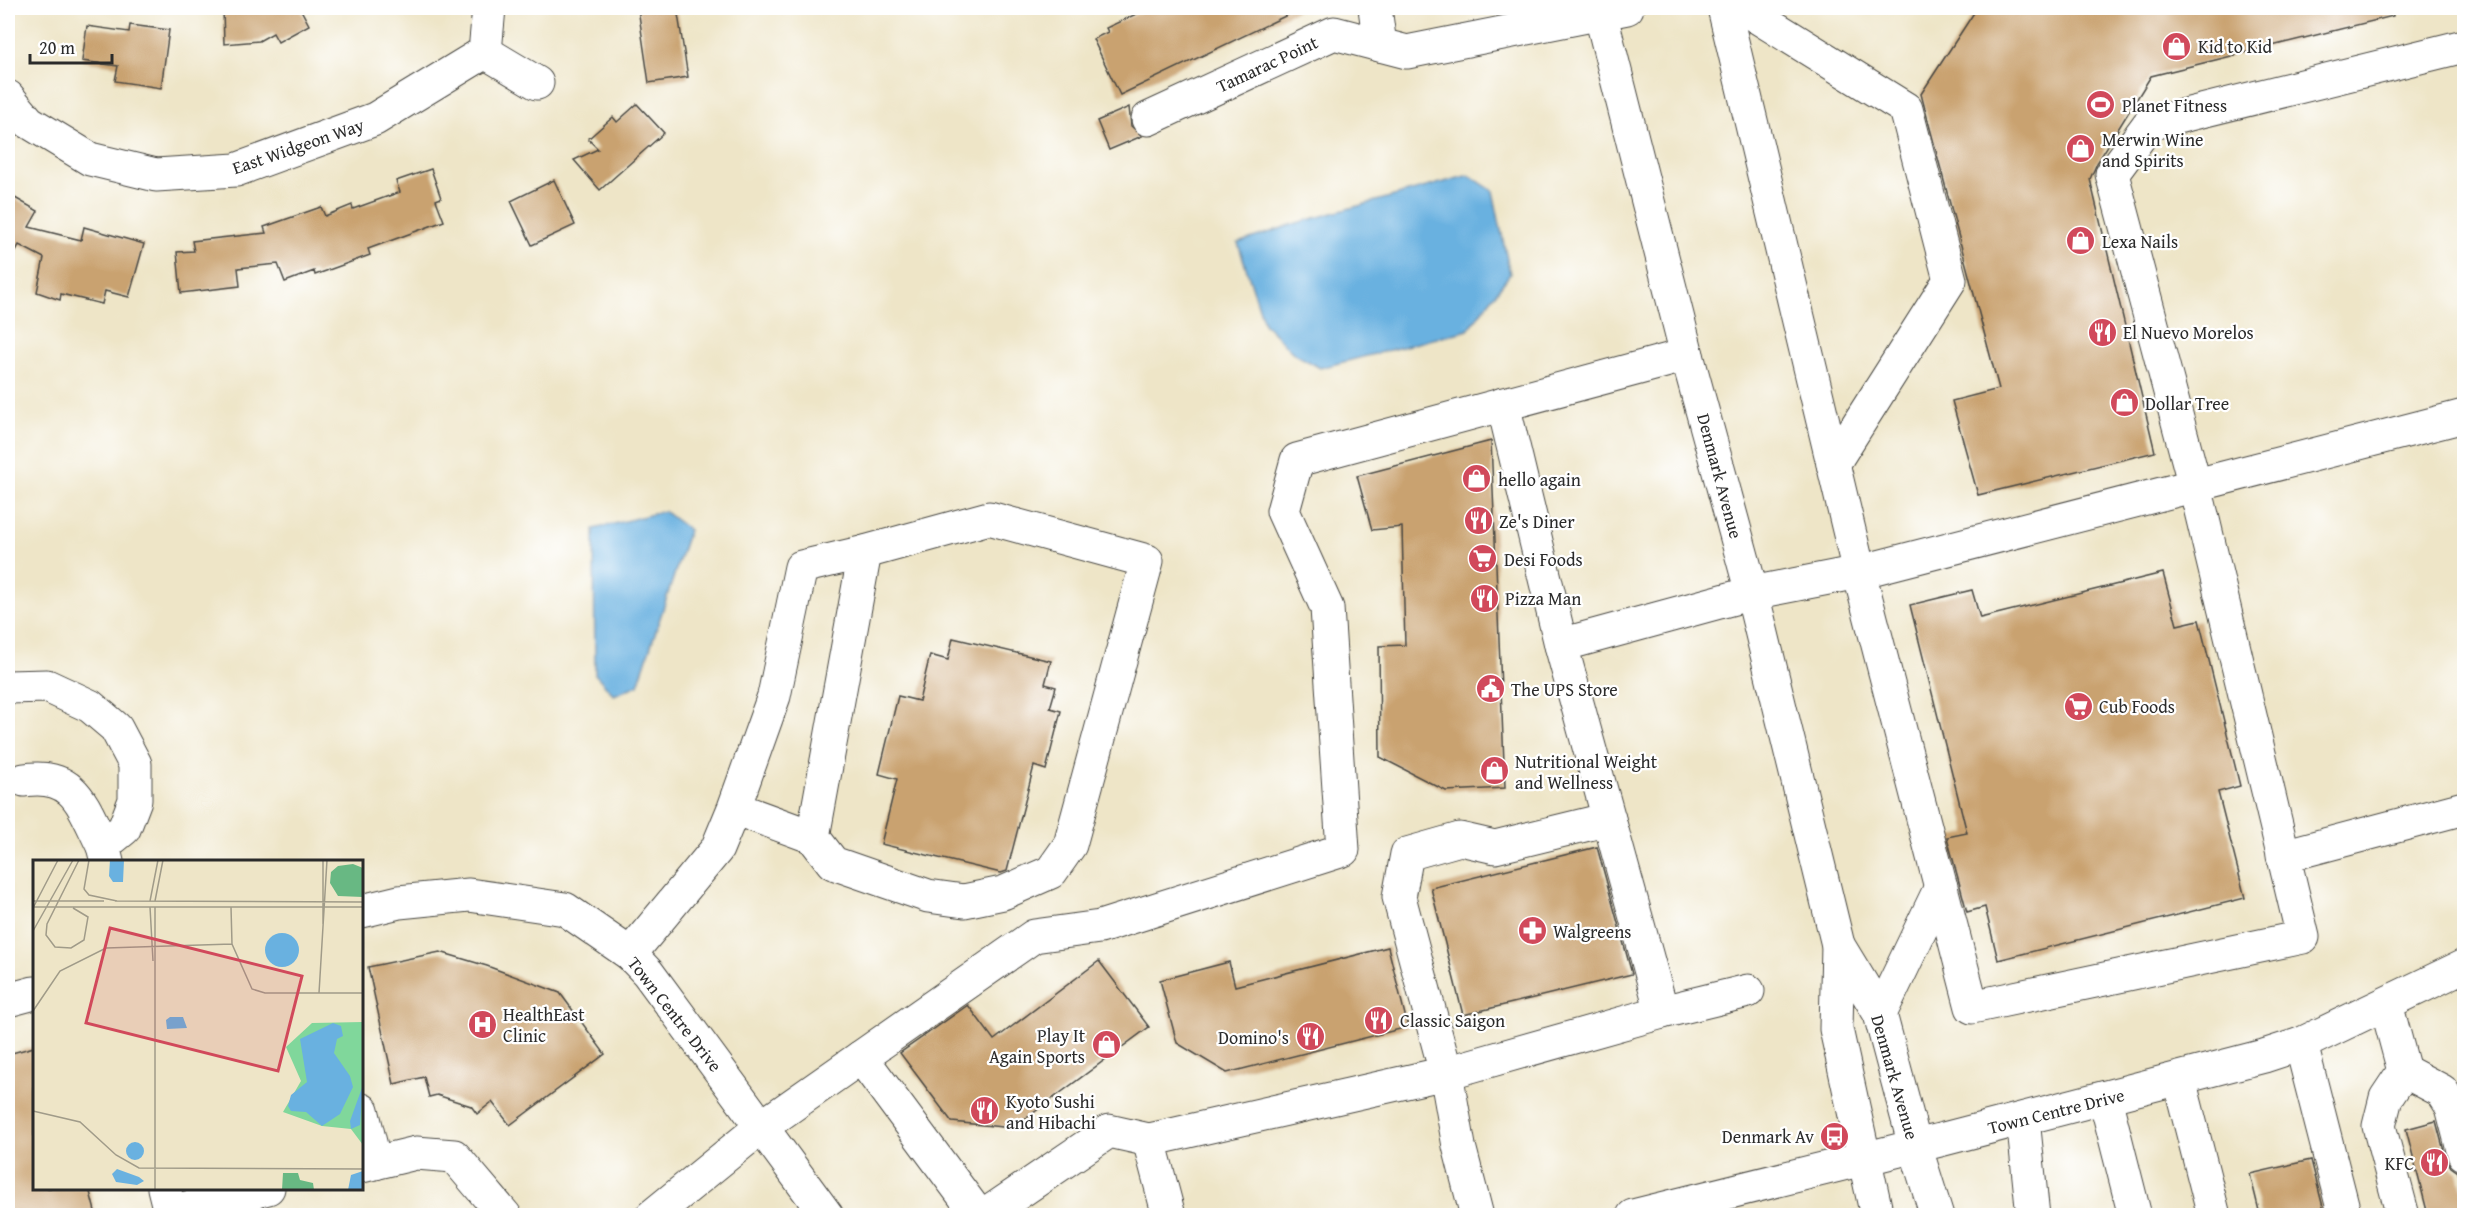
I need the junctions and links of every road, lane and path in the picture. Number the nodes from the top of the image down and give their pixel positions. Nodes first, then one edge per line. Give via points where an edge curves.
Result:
1 (489, 8) edge
2 (1376, 8) edge
3 (1724, 8) edge
4 (1743, 8) edge
5 (1609, 9) edge
6 (1380, 45) junction
7 (2464, 46) edge
8 (485, 52) junction
9 (537, 82) dead end
10 (8, 97) edge
11 (1148, 119) dead end
12 (1687, 355) junction
13 (1503, 404) junction
14 (2464, 416) edge
15 (1833, 464) junction
16 (2195, 486) junction
17 (865, 552) junction
18 (1859, 572) junction
19 (1752, 593) junction
20 (1561, 645) junction
21 (8, 687) edge
22 (24, 780) dead end
23 (734, 808) junction
24 (2464, 808) edge
25 (1609, 819) junction
26 (813, 837) junction
27 (105, 854) edge
28 (2283, 856) junction
29 (1941, 887) junction
30 (363, 911) edge
31 (1838, 945) junction
32 (630, 954) junction
33 (2463, 971) edge
34 (1748, 991) dead end
35 (33, 993) edge
36 (8, 1000) edge
37 (2386, 1004) junction
38 (1662, 1012) junction
39 (1880, 1014) junction
40 (2301, 1044) junction
41 (861, 1057) junction
42 (2404, 1071) junction
43 (1446, 1073) junction
44 (2179, 1079) junction
45 (2105, 1098) junction
46 (363, 1119) edge
47 (2023, 1119) junction
48 (760, 1128) junction
49 (1149, 1140) junction
50 (1915, 1146) junction
51 (2464, 1154) edge
52 (1863, 1159) junction
53 (368, 1164) edge
54 (164, 1190) edge
55 (260, 1190) edge
56 (505, 1215) edge
57 (652, 1215) edge
58 (827, 1215) edge
59 (979, 1215) edge
60 (984, 1215) edge
61 (1169, 1215) edge
62 (1477, 1215) edge
63 (1633, 1215) edge
64 (1877, 1215) edge
65 (1936, 1215) edge
66 (2034, 1215) edge
67 (2135, 1215) edge
68 (2214, 1215) edge
69 (2345, 1215) edge
70 (2403, 1215) edge

1 - 8 street
2 - 6 street
3 - 15 street
4 - 15 street via 1906,109 1950,280
5 - 6 street, Tamarac Point via 1407,52
5 - 12 street, Denmark Avenue
6 - 11 street, Tamarac Point via 1334,33
7 - 16 street via 2149,124 2112,174
8 - 9 street
8 - 10 street, East Widgeon Way via 375,120 236,170 156,175 90,159 29,122
12 - 13 street
12 - 19 street, Denmark Avenue
13 - 20 street
13 - 41 street via 1297,460 1283,511 1327,608 1343,850 1100,927 1034,936
14 - 16 street
15 - 18 street
16 - 18 street
16 - 28 street
17 - 23 street via 801,567 774,696
17 - 26 street
17 - 26 street via 989,518 1147,561 1070,845 1051,872 1003,893 964,901 937,897 833,863
18 - 19 street
18 - 29 street
19 - 20 street
19 - 31 street, Denmark Avenue
20 - 25 street
21 - 27 street via 47,686 90,706 116,728 135,764 135,800 124,829
22 - 27 street via 41,777 62,783 79,798
23 - 26 street
23 - 32 street via 717,849
24 - 28 street
25 - 38 street
25 - 43 street via 1495,847 1460,839 1407,854 1399,897
28 - 29 street via 2303,937 1972,1007
29 - 39 street
30 - 32 street, Town Centre Drive via 399,902 469,895 565,909
31 - 39 street, Denmark Avenue
31 - 52 street, Denmark Avenue via 1836,1029
32 - 48 street, Town Centre Drive via 648,973
33 - 37 street, Town Centre Drive
34 - 38 street
35 - 36 street
37 - 40 street, Town Centre Drive
37 - 42 street
38 - 43 street
39 - 50 street, Denmark Avenue
40 - 44 street, Town Centre Drive
40 - 69 street
41 - 48 street
41 - 59 street
42 - 51 street via 2442,1091 2452,1107
42 - 70 street via 2386,1098 2379,1126
43 - 49 street
43 - 62 street
44 - 45 street, Town Centre Drive
44 - 68 street
45 - 47 street, Town Centre Drive
45 - 67 street
46 - 53 street
47 - 50 street, Town Centre Drive
47 - 66 street
48 - 57 street
48 - 58 street, Town Centre Drive
49 - 60 street via 1110,1131
49 - 61 street
50 - 52 street, Town Centre Drive
50 - 65 street, Denmark Avenue
52 - 63 street, Town Centre Drive
52 - 64 street, Denmark Avenue
53 - 56 street via 416,1153 454,1156
54 - 55 street via 170,1212

